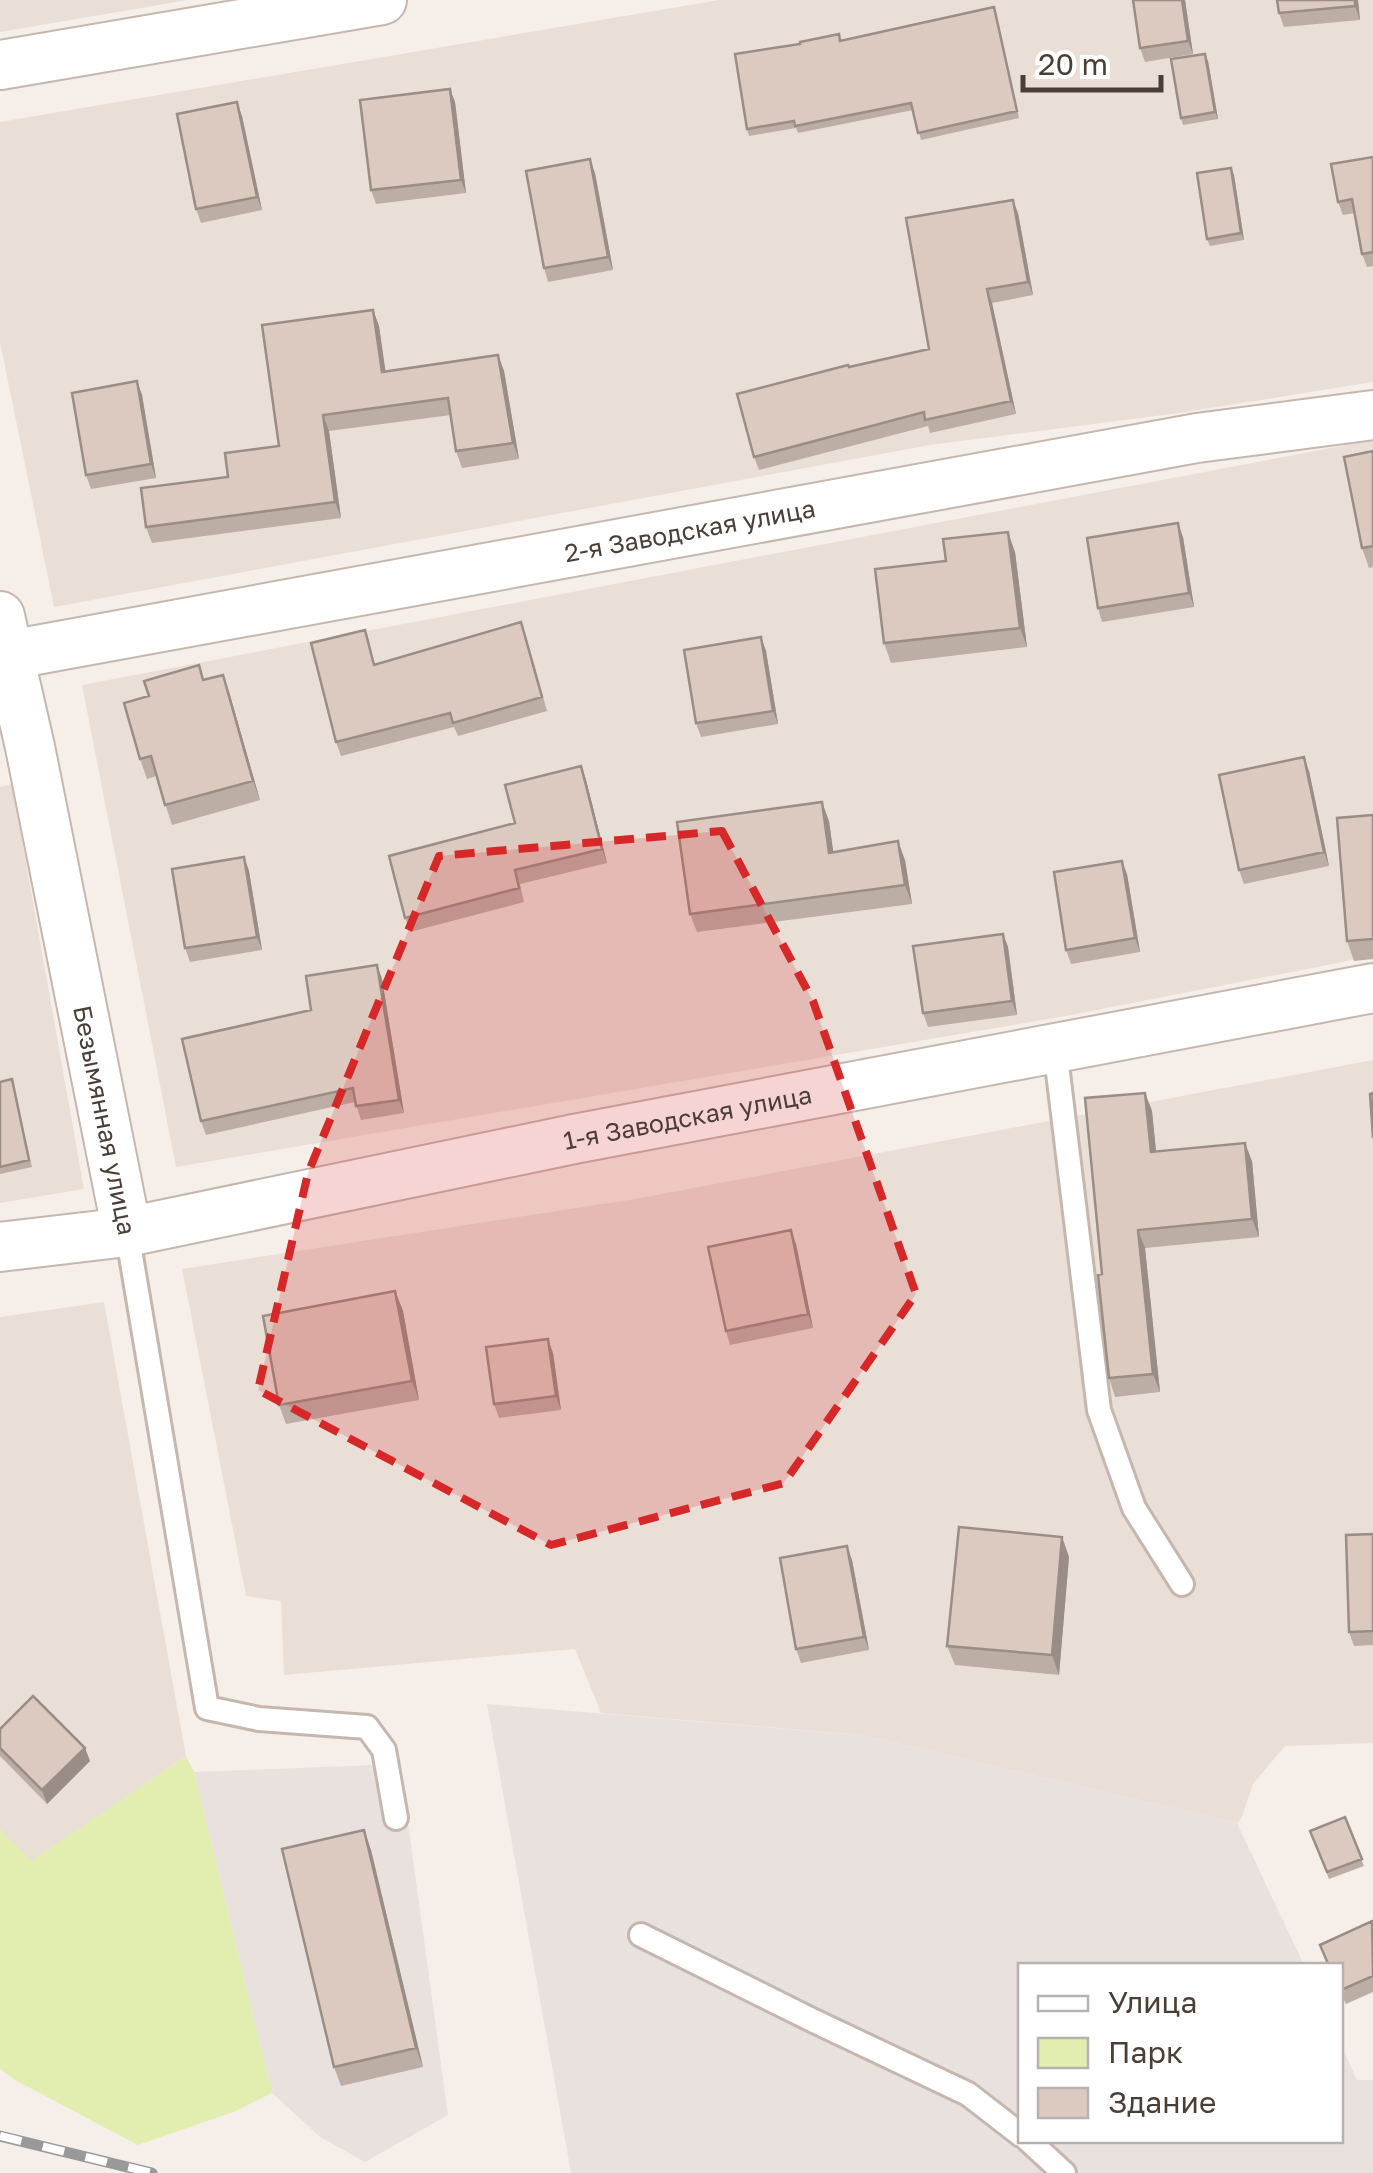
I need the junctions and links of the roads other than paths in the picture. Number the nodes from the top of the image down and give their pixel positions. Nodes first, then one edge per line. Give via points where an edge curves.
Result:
1 (382, 0) edge
2 (0, 66) edge
3 (1373, 415) edge
4 (4, 635) edge
5 (15, 751) edge
6 (1373, 988) edge
7 (1055, 1048) junction
8 (127, 1232) junction
9 (0, 1247) edge
10 (1182, 1584) dead end
11 (396, 1818) dead end
12 (641, 1935) dead end
13 (1018, 2133) edge
14 (1031, 2143) edge
15 (1064, 2173) edge

1 - 2 street
3 - 4 street, 2-я Заводская улица via 1197,438
4 - 5 street, Безымянная улица
5 - 8 street, Безымянная улица
6 - 7 street, 1-я Заводская улица
7 - 8 street, 1-я Заводская улица
7 - 10 lane via 1100,1410 1134,1508
8 - 9 street, 1-я Заводская улица
8 - 11 lane, Безымянная улица via 207,1708 259,1719 367,1726 384,1750
12 - 13 lane via 968,2094
14 - 15 lane

